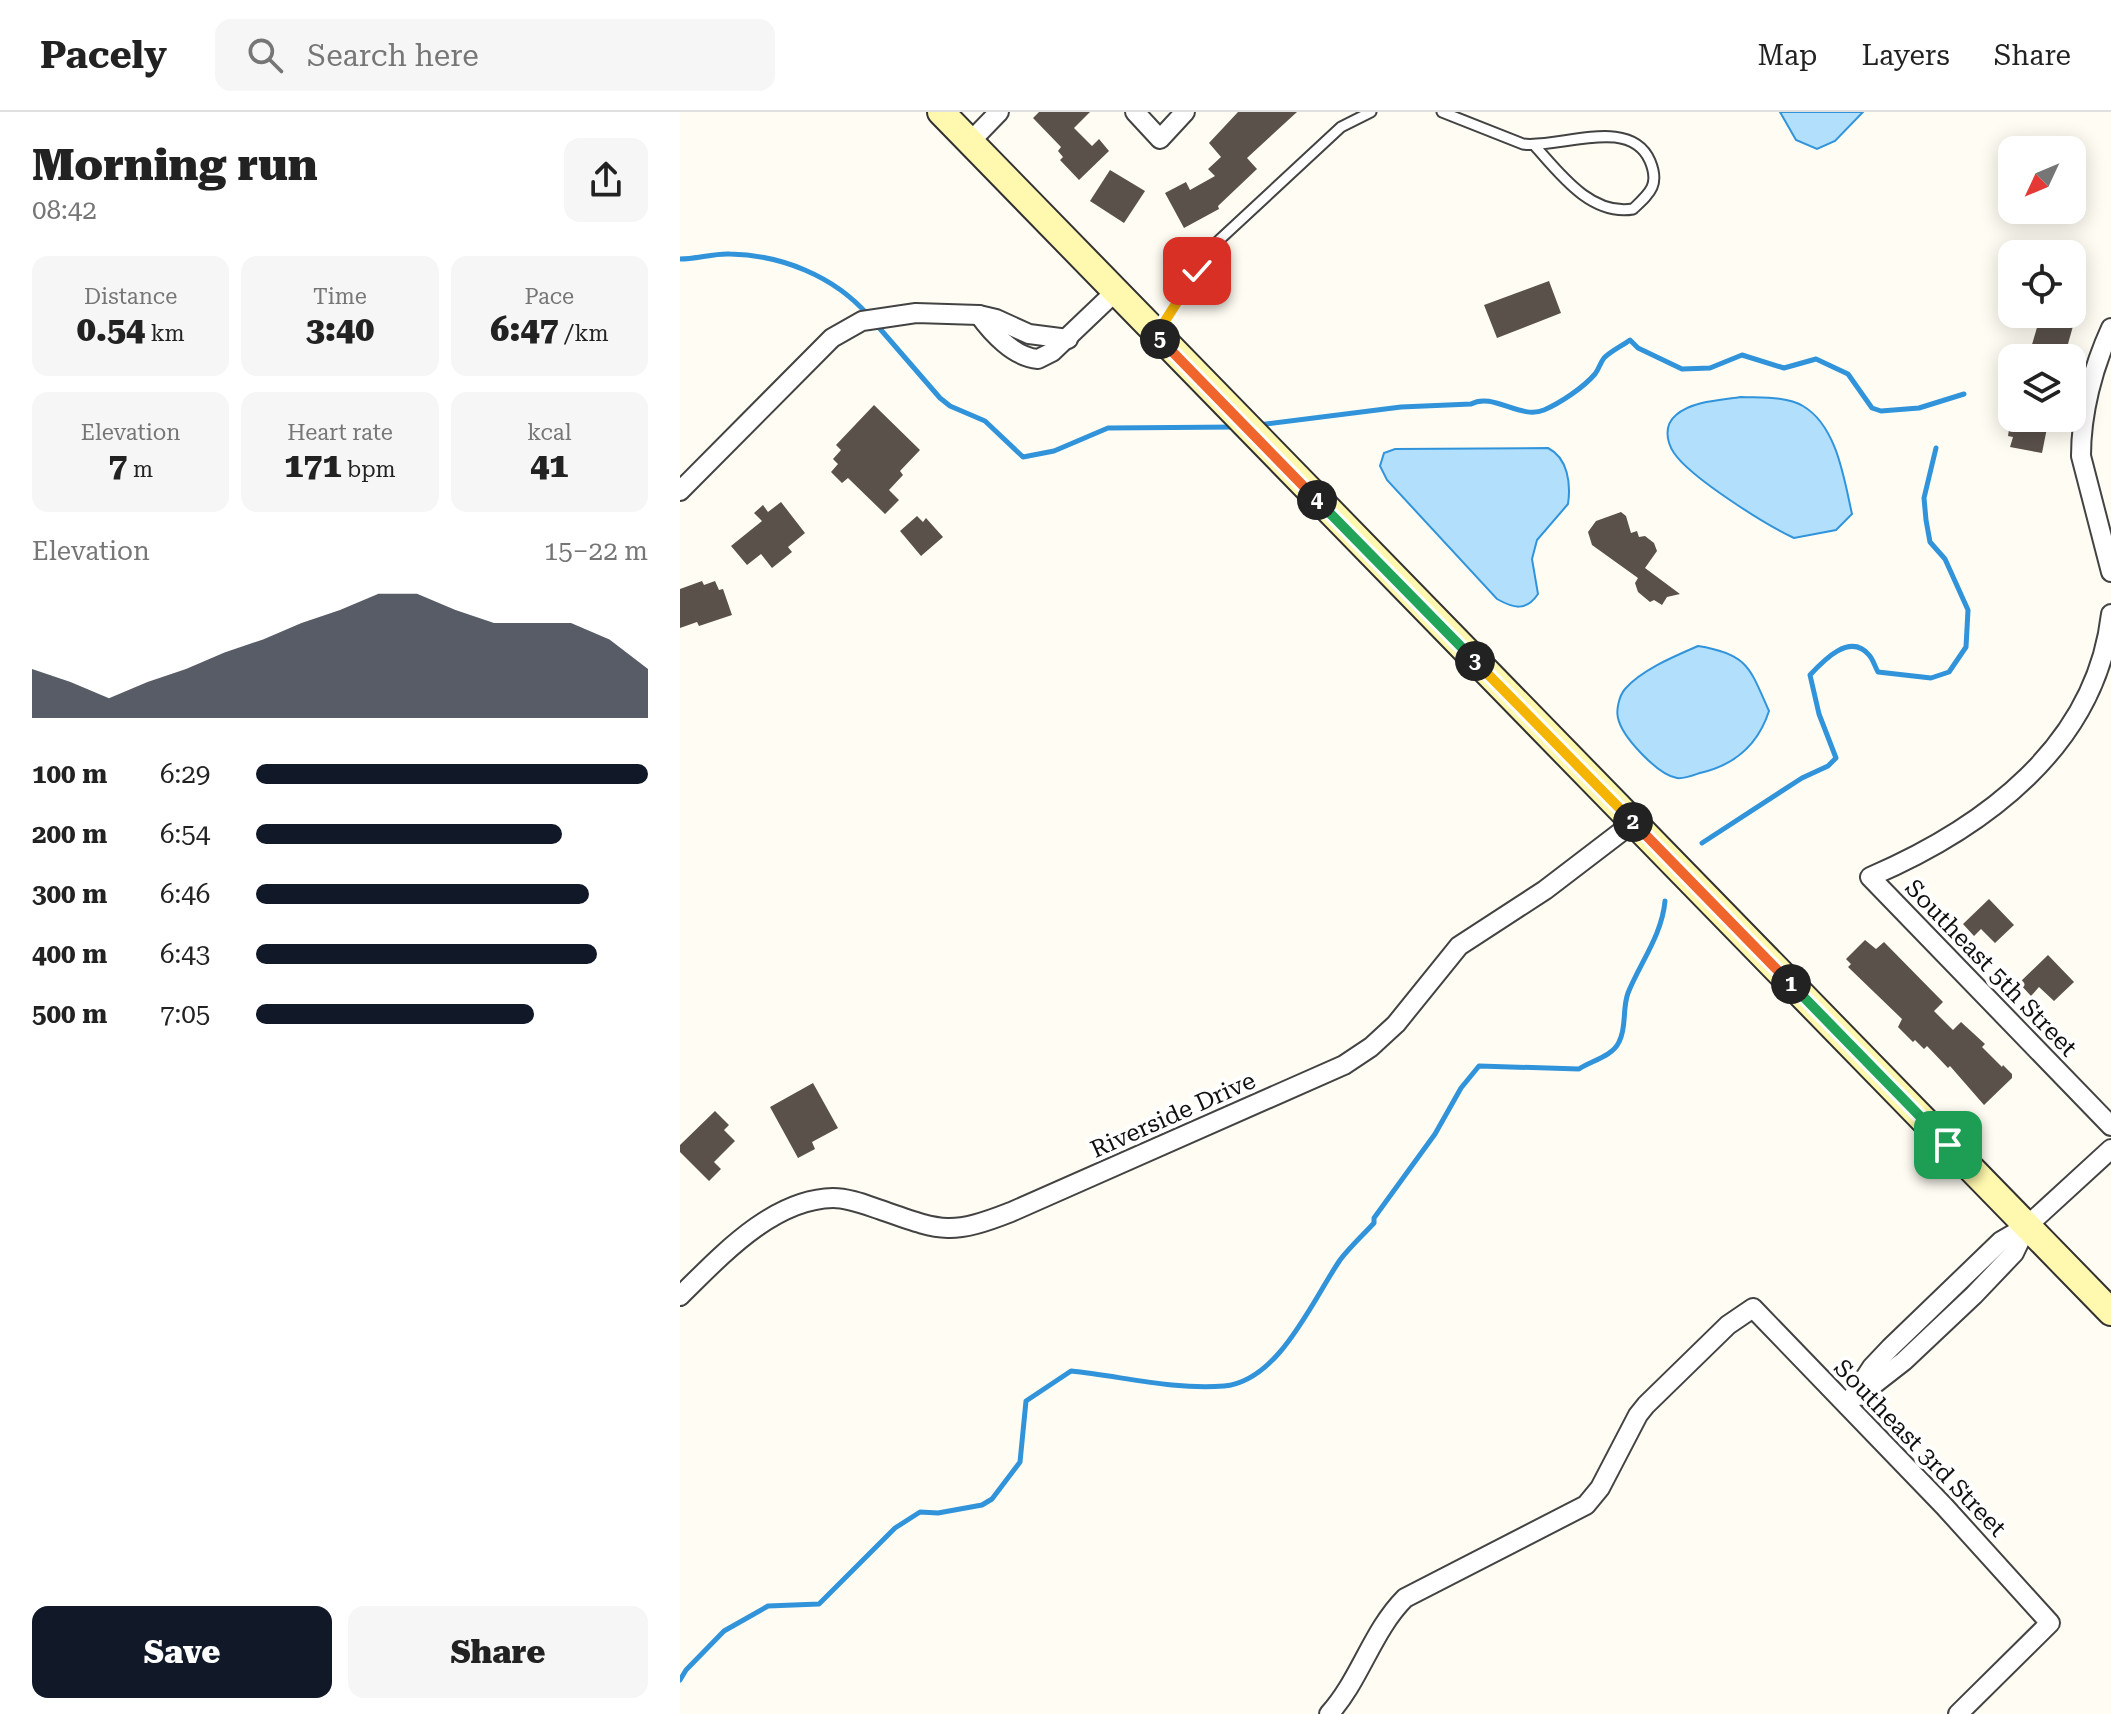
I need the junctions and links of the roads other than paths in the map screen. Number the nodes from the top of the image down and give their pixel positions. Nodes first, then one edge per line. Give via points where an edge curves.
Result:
1 (999, 112) edge
2 (1135, 112) edge
3 (1185, 112) edge
4 (1371, 112) edge
5 (1442, 112) edge
6 (958, 123) edge
7 (1535, 146) junction
8 (1115, 292) junction
9 (2111, 328) edge
10 (1156, 335) junction
11 (680, 491) edge
12 (2111, 572) edge
13 (2111, 614) edge
14 (1634, 822) junction
15 (2111, 1126) edge
16 (2111, 1149) edge
17 (2027, 1226) junction
18 (680, 1296) edge
19 (2111, 1312) edge
20 (1847, 1405) junction
21 (1329, 1714) edge
22 (1958, 1714) edge

1 - 6 street
2 - 3 street via 1160,139
4 - 10 lane via 1341,127 1216,243
5 - 7 lane
6 - 8 main road
7 - 7 lane via 1613,136 1631,141 1647,154 1654,183 1633,209 1610,210 1581,193
8 - 10 main road
8 - 11 street via 1044,358 1031,359 996,336 979,315 916,313 862,321 832,338
9 - 12 street via 2081,437 2083,469
10 - 14 main road
13 - 15 street, Southeast 5th Street via 2090,692 2044,760 1977,818 1870,877
14 - 17 main road
14 - 18 street, Riverside Drive via 1545,890 1459,946 1396,1024 1344,1065 967,1228 929,1226 845,1199 793,1207 736,1242
16 - 17 street
17 - 19 main road
17 - 20 street via 2001,1241 1890,1348
20 - 21 street, Southeast 3rd Street via 1753,1308 1728,1325 1646,1405 1586,1505 1405,1598
20 - 22 street, Southeast 3rd Street via 2050,1623

